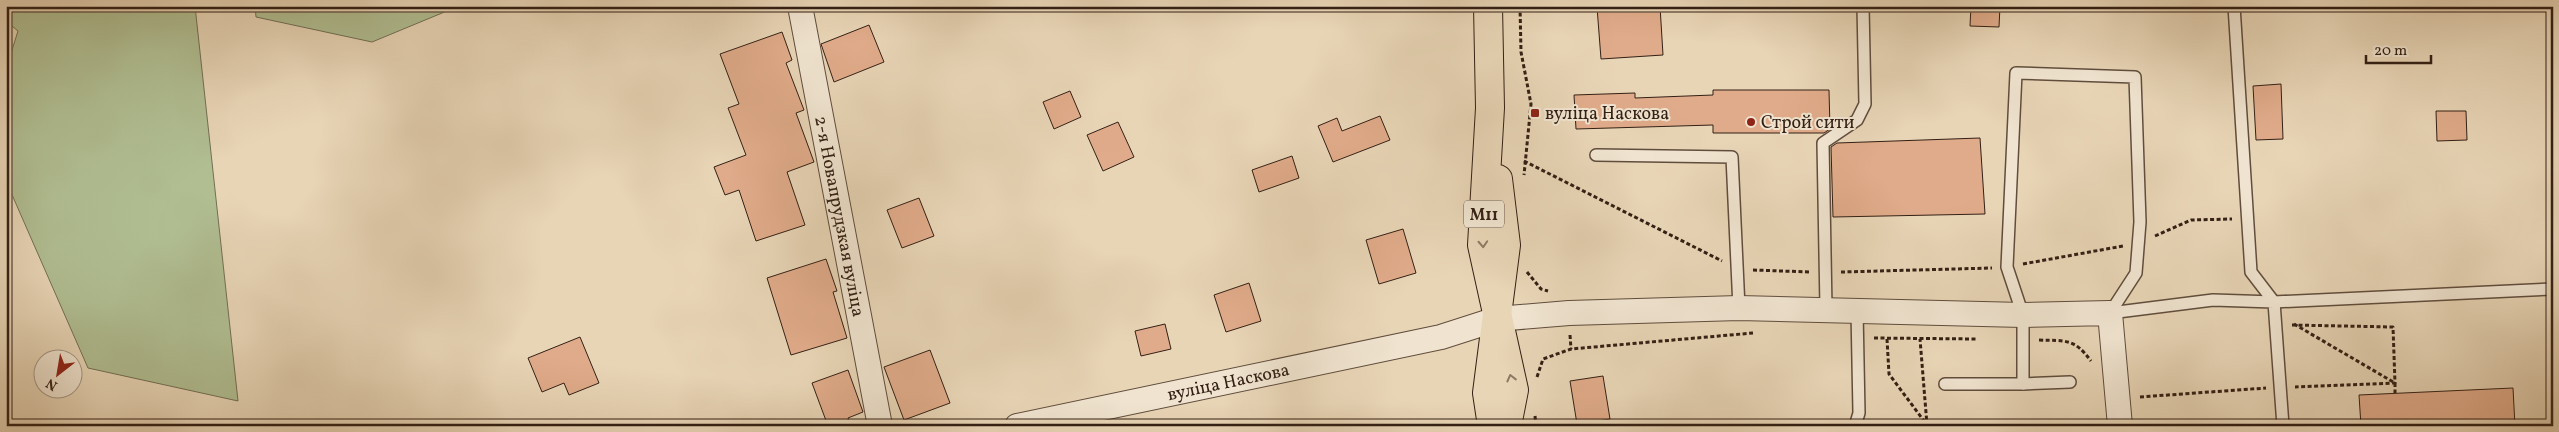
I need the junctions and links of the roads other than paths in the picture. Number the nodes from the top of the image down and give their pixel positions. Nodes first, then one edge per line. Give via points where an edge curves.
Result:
1 (800, 6) edge
2 (1488, 6) edge
3 (1863, 6) edge
4 (2234, 6) edge
5 (1596, 155) dead end
6 (2553, 289) edge
7 (2274, 302) junction
8 (1739, 308) junction
9 (1826, 308) junction
10 (1857, 311) junction
11 (2023, 314) junction
12 (2110, 314) junction
13 (1497, 319) junction
14 (2070, 382) dead end
15 (1945, 384) dead end
16 (2023, 384) junction
17 (880, 426) edge
18 (1017, 426) edge
19 (1492, 426) edge
20 (1507, 426) edge
21 (1855, 426) edge
22 (2120, 426) edge
23 (2282, 426) edge

1 - 17 street, 2-я Новапрудзкая вуліца
2 - 13 main road, М11 via 1490,108 1482,245
3 - 9 lane via 1865,104 1857,120 1823,143
4 - 7 lane via 2251,272
5 - 8 lane via 1732,157
6 - 7 lane
7 - 12 lane via 2214,300
7 - 23 lane
8 - 9 street, вуліца Наскова
8 - 13 street, вуліца Наскова via 1569,313
9 - 10 street, вуліца Наскова
10 - 11 street, вуліца Наскова
10 - 21 lane via 1859,413
11 - 12 street, вуліца Наскова
11 - 12 lane via 2007,267 2016,73 2135,77 2140,222 2136,273
11 - 16 lane
12 - 22 street
13 - 18 street, вуліца Наскова via 1441,337
13 - 19 main road, М11 via 1487,393
20 -> 13 main road, М11 via 1514,390
14 - 16 lane
15 - 16 lane

